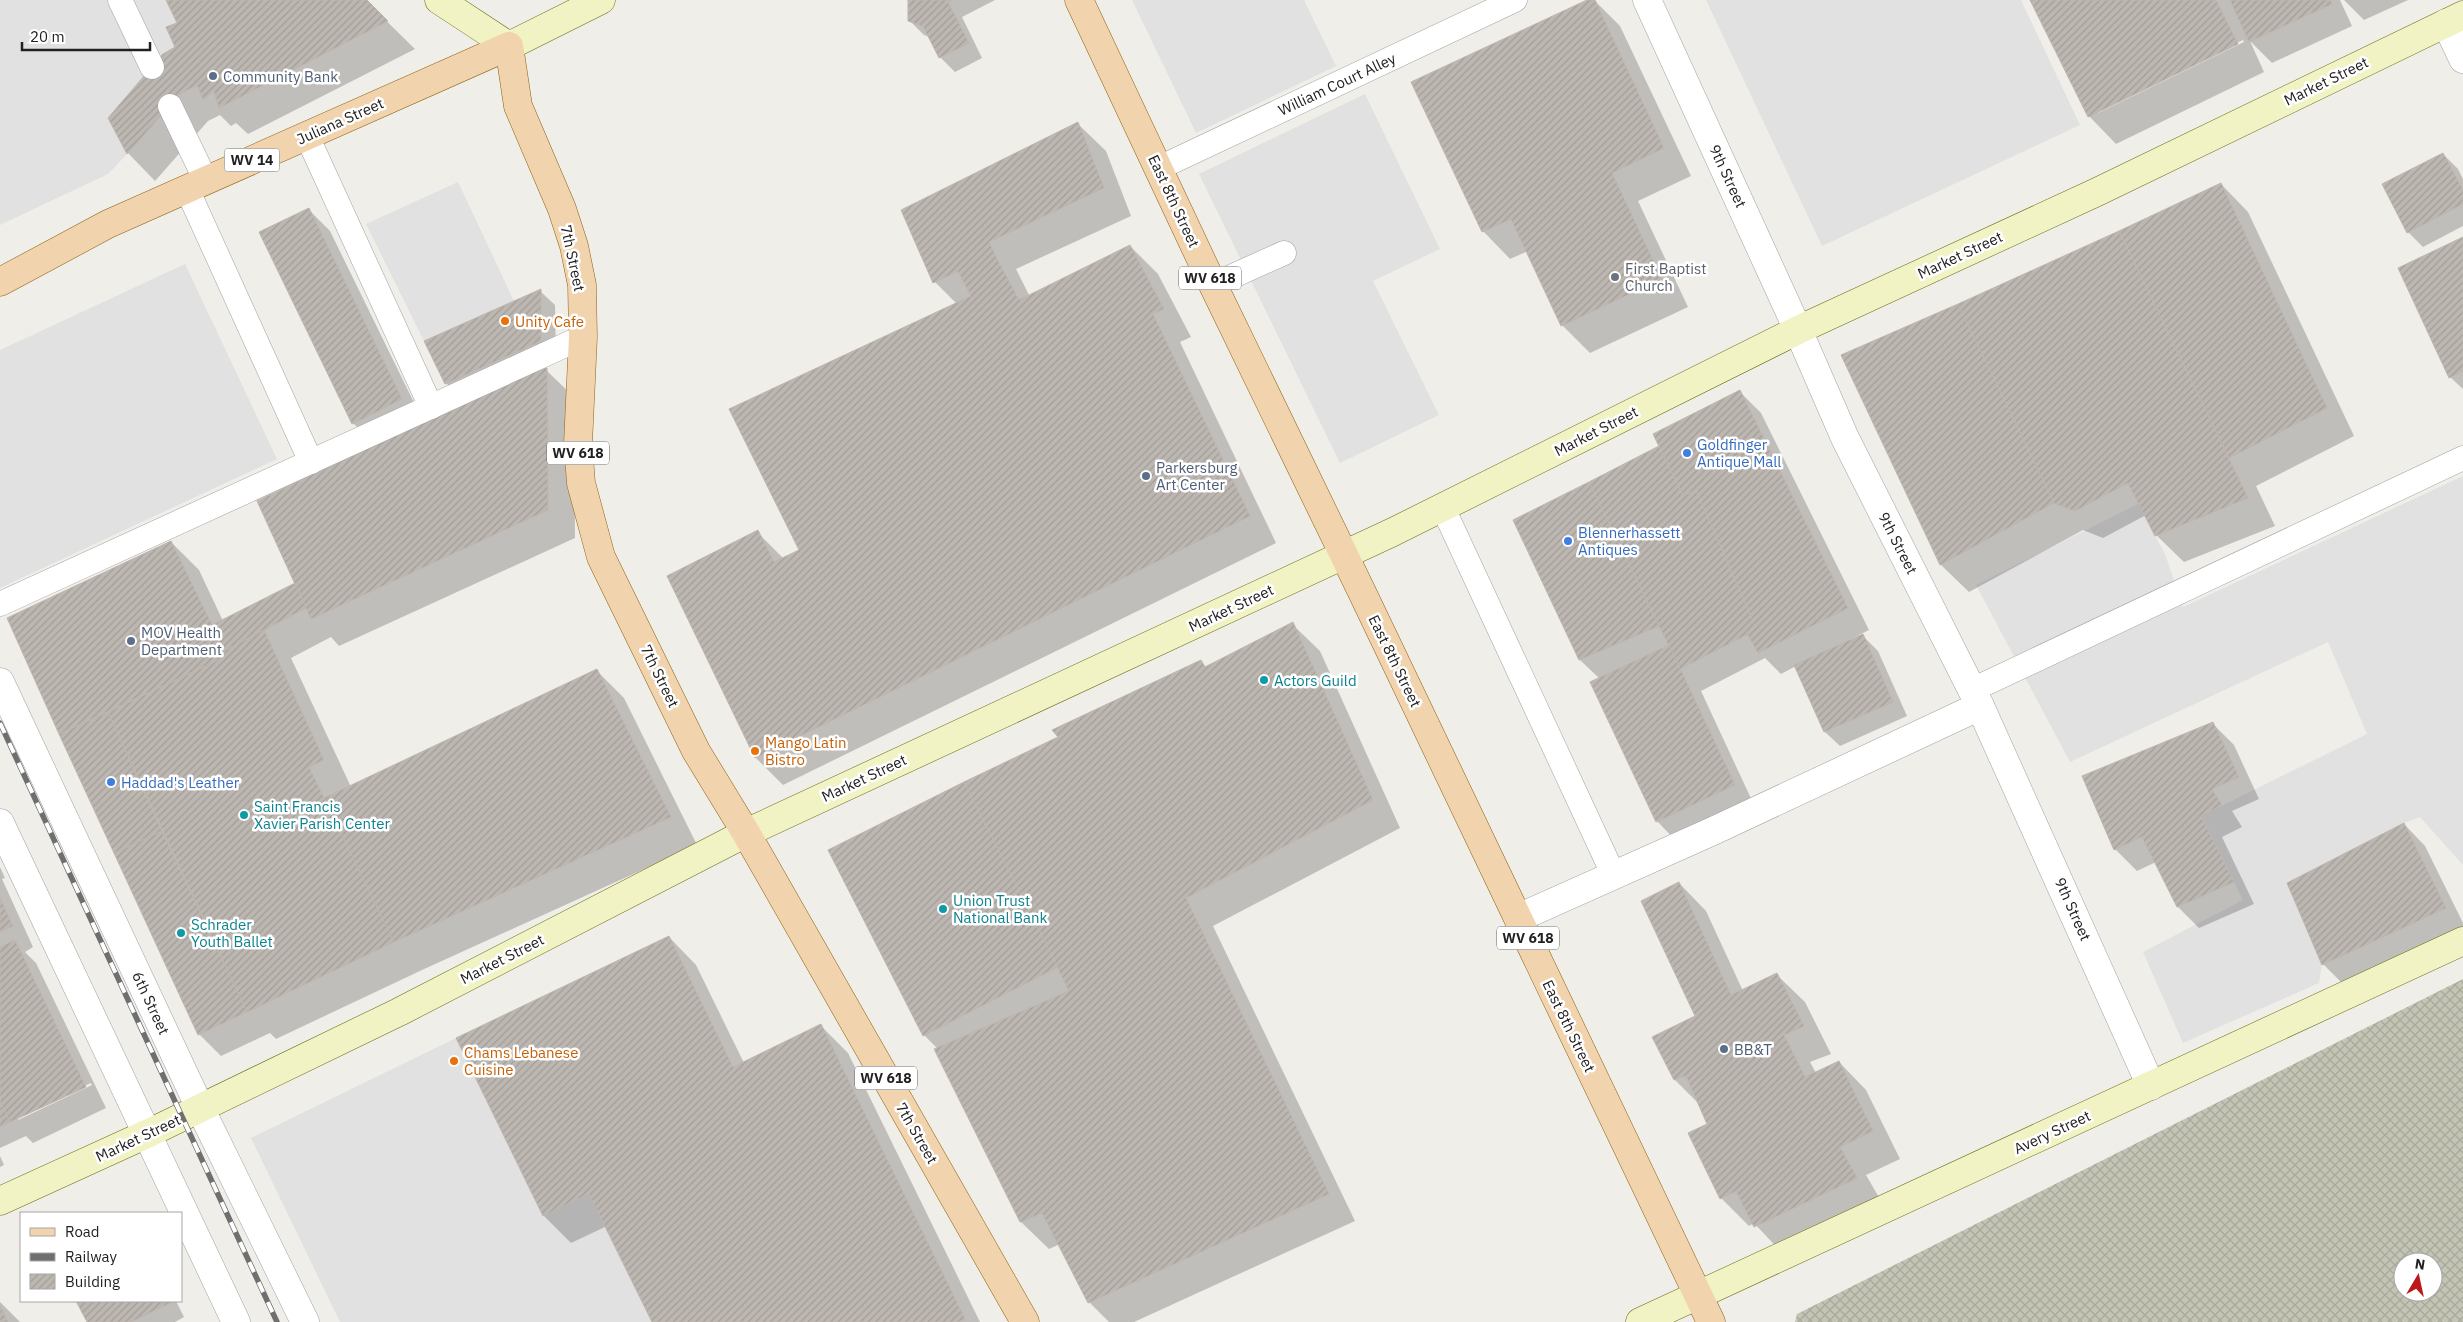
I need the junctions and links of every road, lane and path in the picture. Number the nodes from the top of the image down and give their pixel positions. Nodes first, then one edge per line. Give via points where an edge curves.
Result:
1 (120, 0) edge
2 (438, 0) edge
3 (600, 0) edge
4 (1079, 0) edge
5 (1515, 0) edge
6 (1647, 0) edge
7 (2454, 19) edge
8 (509, 46) junction
9 (2463, 59) edge
10 (152, 67) dead end
11 (170, 106) dead end
12 (306, 136) junction
13 (1159, 168) junction
14 (196, 185) junction
15 (1284, 253) dead end
16 (0, 282) edge
17 (1213, 285) junction
18 (1798, 330) junction
19 (583, 337) junction
20 (431, 407) junction
21 (2463, 458) edge
22 (311, 462) junction
23 (1443, 508) junction
24 (1344, 555) junction
25 (0, 604) edge
26 (0, 682) edge
27 (1976, 698) junction
28 (0, 823) edge
29 (746, 833) junction
30 (1614, 876) junction
31 (1518, 918) junction
32 (2463, 941) edge
33 (2151, 1086) junction
34 (200, 1108) junction
35 (148, 1133) junction
36 (0, 1201) edge
37 (1698, 1295) junction
38 (236, 1322) edge
39 (305, 1322) edge
40 (1025, 1322) edge
41 (1640, 1322) edge
42 (1711, 1322) edge

1 - 10 lane
2 - 8 street
3 - 8 street, Juliana Street / WV 14
4 - 13 main road, East 8th Street / WV 618
5 - 13 lane, William Court Alley
6 - 18 street, 9th Street
7 - 9 street
7 - 18 street, Market Street via 2106,188
8 - 12 main road, Juliana Street / WV 14
8 - 19 main road, 7th Street / WV 618 via 518,106 562,208 574,246 582,285
11 - 14 lane
12 - 14 main road, Juliana Street / WV 14
12 - 20 lane
13 - 17 main road, East 8th Street / WV 618
14 - 16 main road, Juliana Street / WV 14 via 108,224
14 - 22 lane
15 - 17 lane
17 - 24 main road, East 8th Street / WV 618
18 - 23 street, Market Street
18 - 27 street, 9th Street via 1845,438
19 - 20 lane
19 - 29 main road, 7th Street / WV 618 via 578,454 581,483 601,557 696,751
20 - 22 lane
21 - 27 lane
22 - 25 lane
23 - 24 street, Market Street
23 - 30 lane
24 - 29 street, Market Street
24 - 31 main road, East 8th Street / WV 618
26 - 34 street, 6th Street
27 - 30 street
27 - 33 street, 9th Street
28 - 35 street
29 - 34 street, Market Street via 399,1012
29 - 40 main road, 7th Street / WV 618
30 - 31 street
31 - 37 main road, East 8th Street / WV 618
32 - 33 street, Avery Street
33 - 37 street, Avery Street
34 - 35 street, Market Street
34 - 39 street, 6th Street
35 - 36 street, Market Street
35 - 38 street
37 - 41 street, Avery Street
37 - 42 main road, East 8th Street / WV 618

